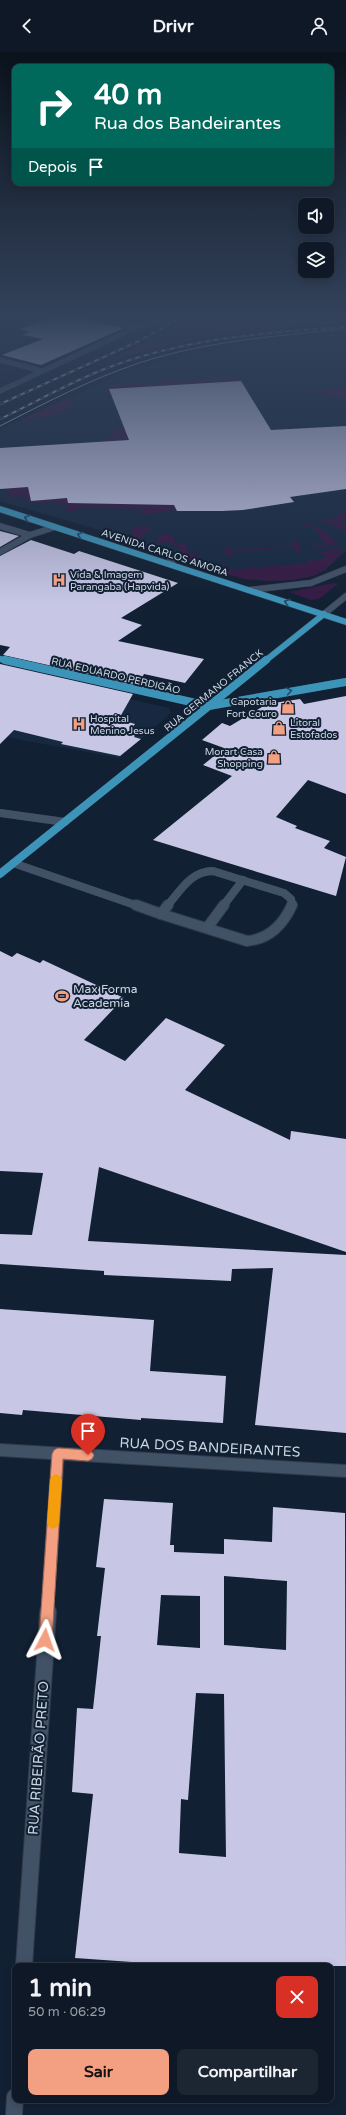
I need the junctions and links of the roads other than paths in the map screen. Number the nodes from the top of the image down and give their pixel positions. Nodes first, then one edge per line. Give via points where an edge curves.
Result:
1 (0, 509) edge
2 (0, 526) edge
3 (55, 527) junction
4 (7, 528) junction
5 (0, 532) edge
6 (30, 535) junction
7 (0, 552) edge
8 (170, 558) dead end
9 (176, 563) junction
10 (346, 569) edge
11 (249, 590) junction
12 (346, 596) edge
13 (324, 614) junction
14 (346, 622) edge
15 (0, 659) edge
16 (346, 682) edge
17 (209, 706) junction
18 (0, 813) edge
19 (65, 822) junction
20 (13, 863) junction
21 (0, 874) edge
22 (243, 880) junction
23 (161, 914) junction
24 (207, 928) junction
25 (0, 1450) edge
26 (58, 1454) junction
27 (346, 1471) edge
28 (24, 1963) edge
29 (15, 2103) edge
30 (14, 2115) edge

3 -> 1 main road, AVENIDA CARLOS AMORA
2 - 4 street
3 - 6 street
9 -> 3 main road, AVENIDA CARLOS AMORA
4 - 5 street
4 - 6 street
6 - 7 street
8 - 9 street
9 - 11 main road, AVENIDA CARLOS AMORA via 180,568
10 - 11 street via 325,580 301,586
13 -> 11 main road, AVENIDA CARLOS AMORA
12 - 13 street, RUA GERMANO FRANCK
13 - 14 main road, AVENIDA CARLOS AMORA
13 - 17 main road, RUA GERMANO FRANCK
15 - 17 main road, RUA EDUARDO PERDIGÃO
17 -> 16 main road, RUA EDUARDO PERDIGÃO
17 - 19 main road, RUA GERMANO FRANCK
18 - 19 street
19 - 20 main road, RUA GERMANO FRANCK
20 - 21 main road, RUA GERMANO FRANCK
20 - 23 street
22 - 23 street via 213,871 196,874
22 - 24 street
22 - 24 street via 284,893 291,899 292,906 270,937 260,941 247,941
23 - 24 street
25 - 26 street, RUA DOS BANDEIRANTES
26 - 27 street, RUA DOS BANDEIRANTES
26 - 28 street, RUA RIBEIRÃO PRETO
29 - 30 street

